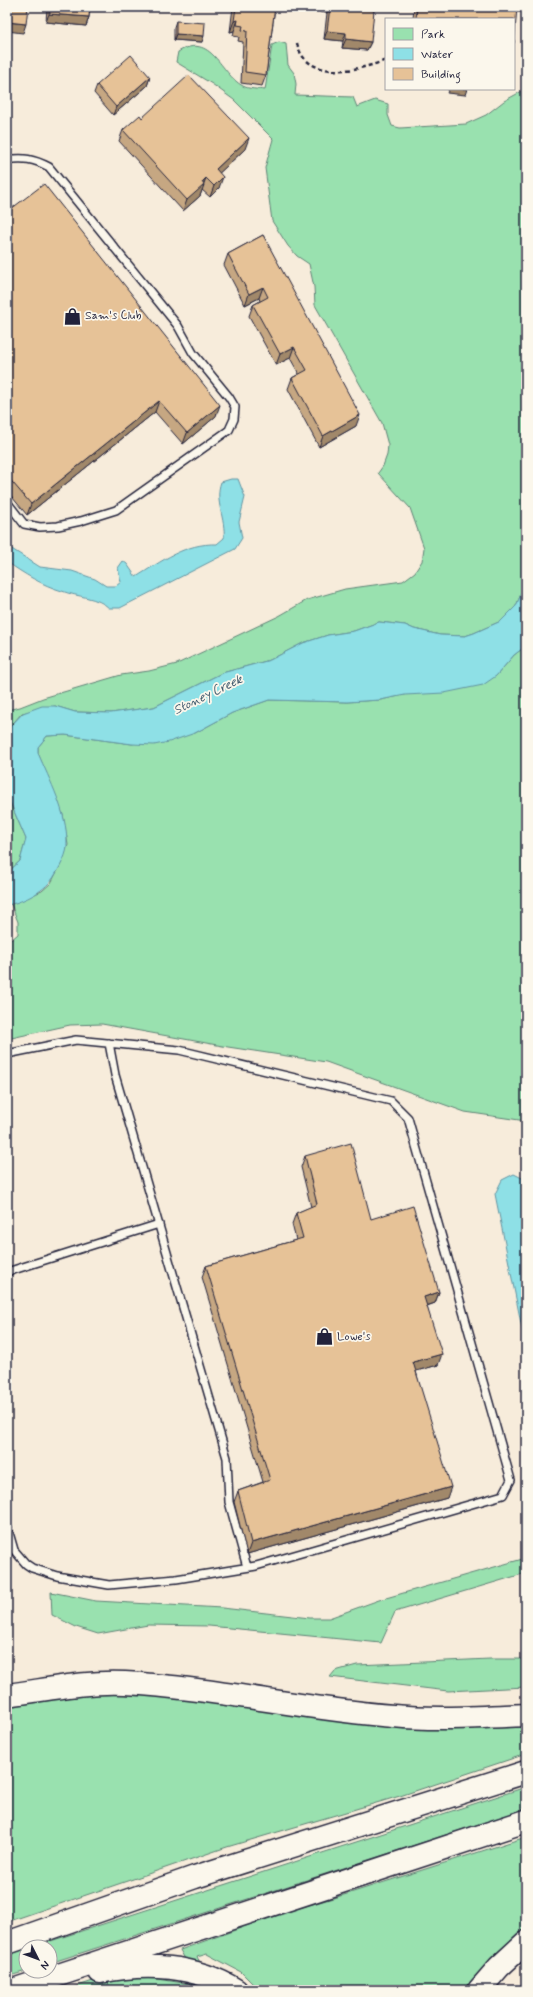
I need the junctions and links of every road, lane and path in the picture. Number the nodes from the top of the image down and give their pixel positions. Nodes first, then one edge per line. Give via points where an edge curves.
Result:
1 (297, 43) dead end
2 (385, 60) edge
3 (7, 160) edge
4 (7, 502) edge
5 (109, 1043) junction
6 (7, 1054) edge
7 (159, 1224) junction
8 (7, 1272) edge
9 (7, 1526) edge
10 (247, 1567) junction
11 (12, 1695) edge
12 (526, 1715) edge
13 (526, 1772) edge
14 (526, 1821) edge
15 (526, 1942) edge
16 (7, 1943) edge
17 (14, 1990) edge
18 (19, 1990) edge
19 (236, 1990) edge
20 (479, 1990) edge

1 - 2 path via 299,53 308,63 326,69 369,67
3 - 4 lane via 35,160 49,167 178,326 193,353 235,407 234,419 229,430 116,510 81,521 40,527 24,524
5 - 6 lane via 76,1040
5 - 7 lane via 115,1074
5 - 10 lane via 179,1050 391,1101 408,1118 511,1480 503,1494
7 - 8 lane
7 - 10 lane via 228,1458 229,1502
9 - 10 lane via 14,1550 32,1568 109,1585 176,1579
11 - 12 highway via 89,1684 124,1683 392,1716 435,1718
13 - 16 highway via 195,1877
14 - 17 highway
15 - 20 highway
18 - 19 highway via 118,1968 154,1967 179,1968 201,1973

